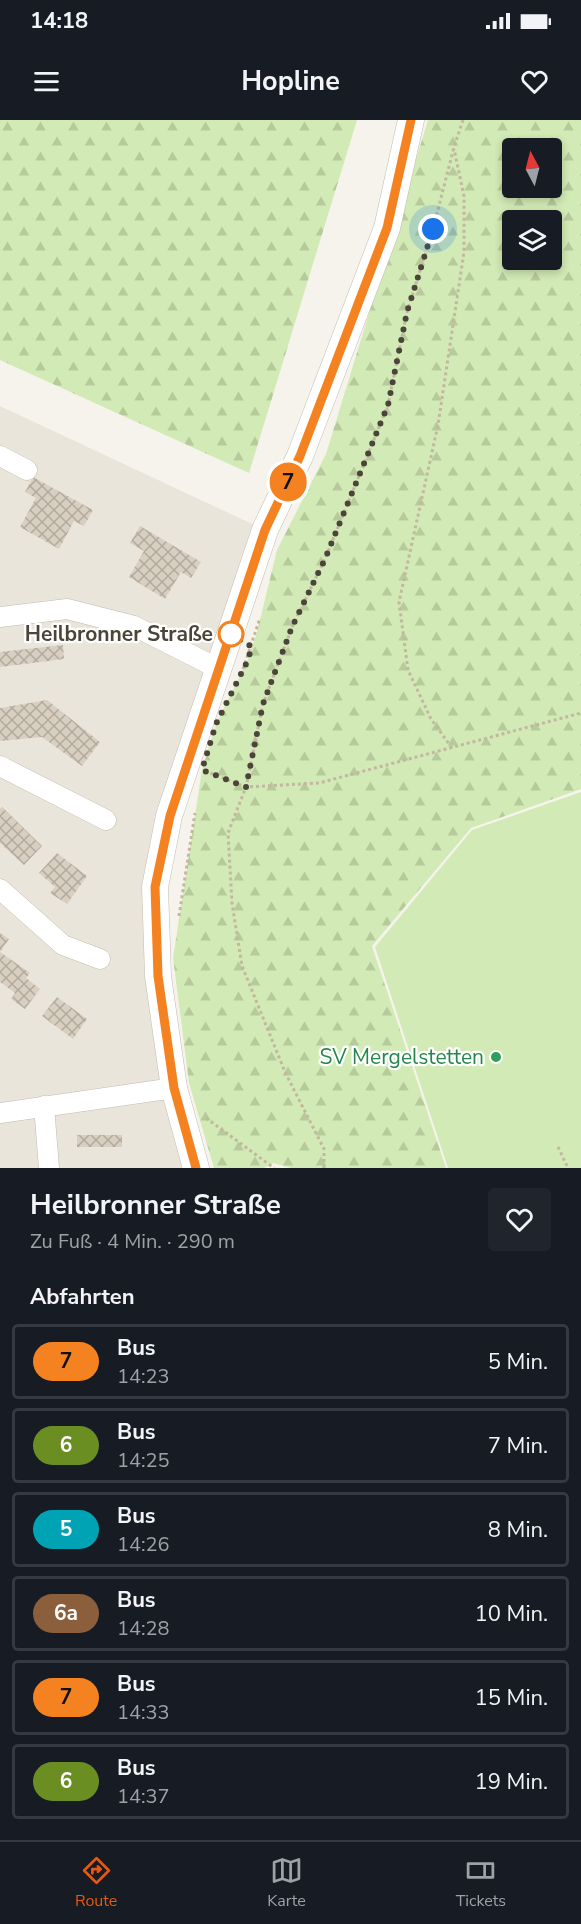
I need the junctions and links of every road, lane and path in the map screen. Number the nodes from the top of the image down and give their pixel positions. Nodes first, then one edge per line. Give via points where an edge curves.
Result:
1 (411, 120) edge
2 (463, 120) edge
3 (454, 147) junction
4 (0, 456) edge
5 (27, 470) dead end
6 (261, 615) dead end
7 (0, 617) edge
8 (231, 670) junction
9 (581, 713) edge
10 (452, 748) junction
11 (0, 766) edge
12 (202, 770) dead end
13 (246, 787) junction
14 (196, 804) dead end
15 (106, 820) dead end
16 (0, 889) edge
17 (178, 925) dead end
18 (100, 959) dead end
19 (174, 1088) junction
20 (44, 1106) junction
21 (0, 1113) edge
22 (199, 1114) dead end
23 (558, 1147) dead end
24 (49, 1168) edge
25 (196, 1168) edge
26 (274, 1168) edge
27 (324, 1168) edge
28 (568, 1168) edge

1 - 8 street via 387,228 300,456 265,530
2 - 3 path
3 - 10 path via 464,196 464,252 438,425 399,602 408,670 430,719
3 - 13 path via 407,312 388,405 263,704
4 - 5 street
6 - 8 path via 257,632
7 - 8 street via 68,609 134,626
8 - 19 street via 170,816 155,887 158,976
9 - 10 path
10 - 13 path via 319,783
11 - 15 street
12 - 13 path
13 - 27 path via 228,833 232,903 242,966 285,1072 324,1149
14 - 17 path
16 - 18 street via 63,945
19 - 20 street
19 - 25 street
20 - 21 street
20 - 24 street
22 - 26 path
23 - 28 path

